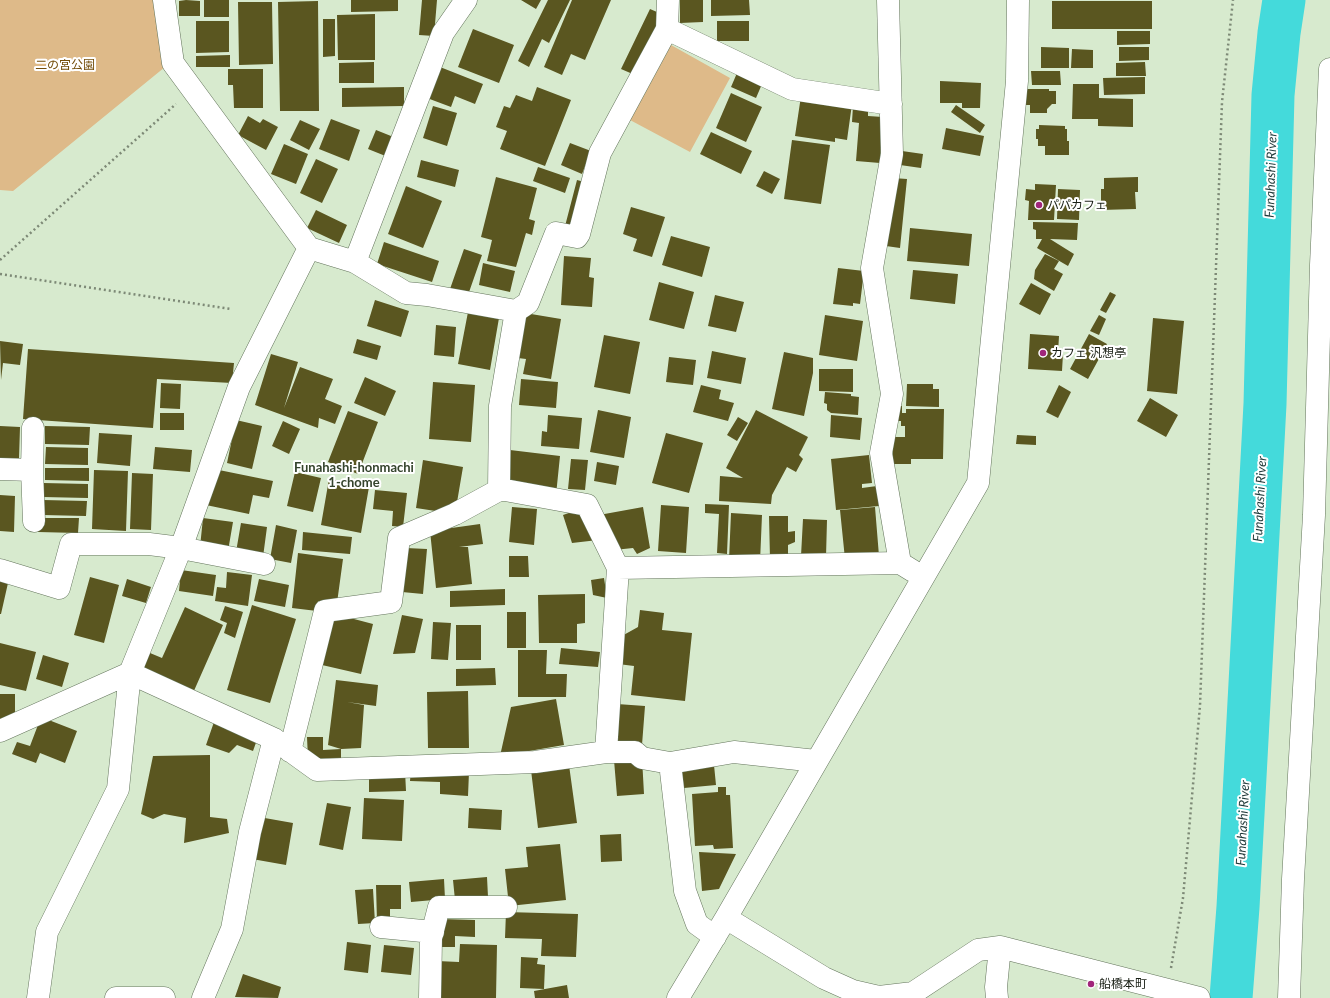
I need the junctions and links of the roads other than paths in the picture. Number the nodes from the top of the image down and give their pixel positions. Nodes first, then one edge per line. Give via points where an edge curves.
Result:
1 (164, 0) edge
2 (466, 0) edge
3 (668, 0) edge
4 (888, 0) edge
5 (1018, 0) edge
6 (667, 29) junction
7 (1330, 69) edge
8 (891, 104) junction
9 (309, 248) junction
10 (355, 262) junction
11 (516, 311) junction
12 (33, 428) dead end
13 (0, 469) edge
14 (32, 470) junction
15 (499, 490) junction
16 (34, 521) dead end
17 (181, 548) junction
18 (900, 562) junction
19 (264, 564) dead end
20 (618, 568) junction
21 (0, 570) edge
22 (922, 577) junction
23 (130, 673) junction
24 (0, 731) edge
25 (282, 745) junction
26 (606, 752) junction
27 (816, 761) junction
28 (670, 763) junction
29 (506, 907) dead end
30 (726, 918) junction
31 (381, 927) dead end
32 (433, 932) junction
33 (710, 933) junction
34 (1000, 947) junction
35 (1167, 994) edge
36 (899, 996) edge
37 (38, 998) edge
38 (116, 998) edge
39 (164, 998) edge
40 (203, 998) edge
41 (430, 998) edge
42 (678, 998) edge
43 (997, 998) edge
44 (1199, 998) edge
45 (1289, 998) edge

1 - 9 street via 174,63
2 - 10 street via 443,33
3 - 6 street
4 - 8 street
5 - 22 street via 1017,81 978,483
6 - 8 street via 792,89
6 - 11 street via 600,153 579,234 577,237 556,233 528,303
7 - 45 street via 1314,515 1293,871
8 - 18 street via 892,154 872,268 892,394 881,453
9 - 10 street
9 - 17 street via 239,387
10 - 11 street via 406,294 427,295
11 - 15 street via 500,406
12 - 14 street
13 - 14 street
14 - 16 street
15 - 20 street via 587,505
15 - 25 street via 455,514 398,538 392,602 325,611
17 - 19 street
17 - 21 street via 149,544 71,544 59,588
17 - 23 street
18 - 20 street
18 - 22 street
20 - 26 street
22 - 27 street
23 - 24 street
23 - 25 street
23 - 37 street via 118,789 47,932
25 - 26 street via 317,770 535,762
25 - 40 street via 250,832 232,929
26 - 28 street via 635,752 642,758
27 - 28 street via 734,752
27 - 30 street
28 - 33 street via 686,891 697,924
29 - 32 street via 439,907
30 - 33 street
30 - 36 street via 824,978 853,991 879,997
31 - 32 street
32 - 41 street
33 - 42 street
34 - 35 street
34 - 36 street via 978,950 913,993
34 - 43 street
35 - 44 street
38 - 39 street

